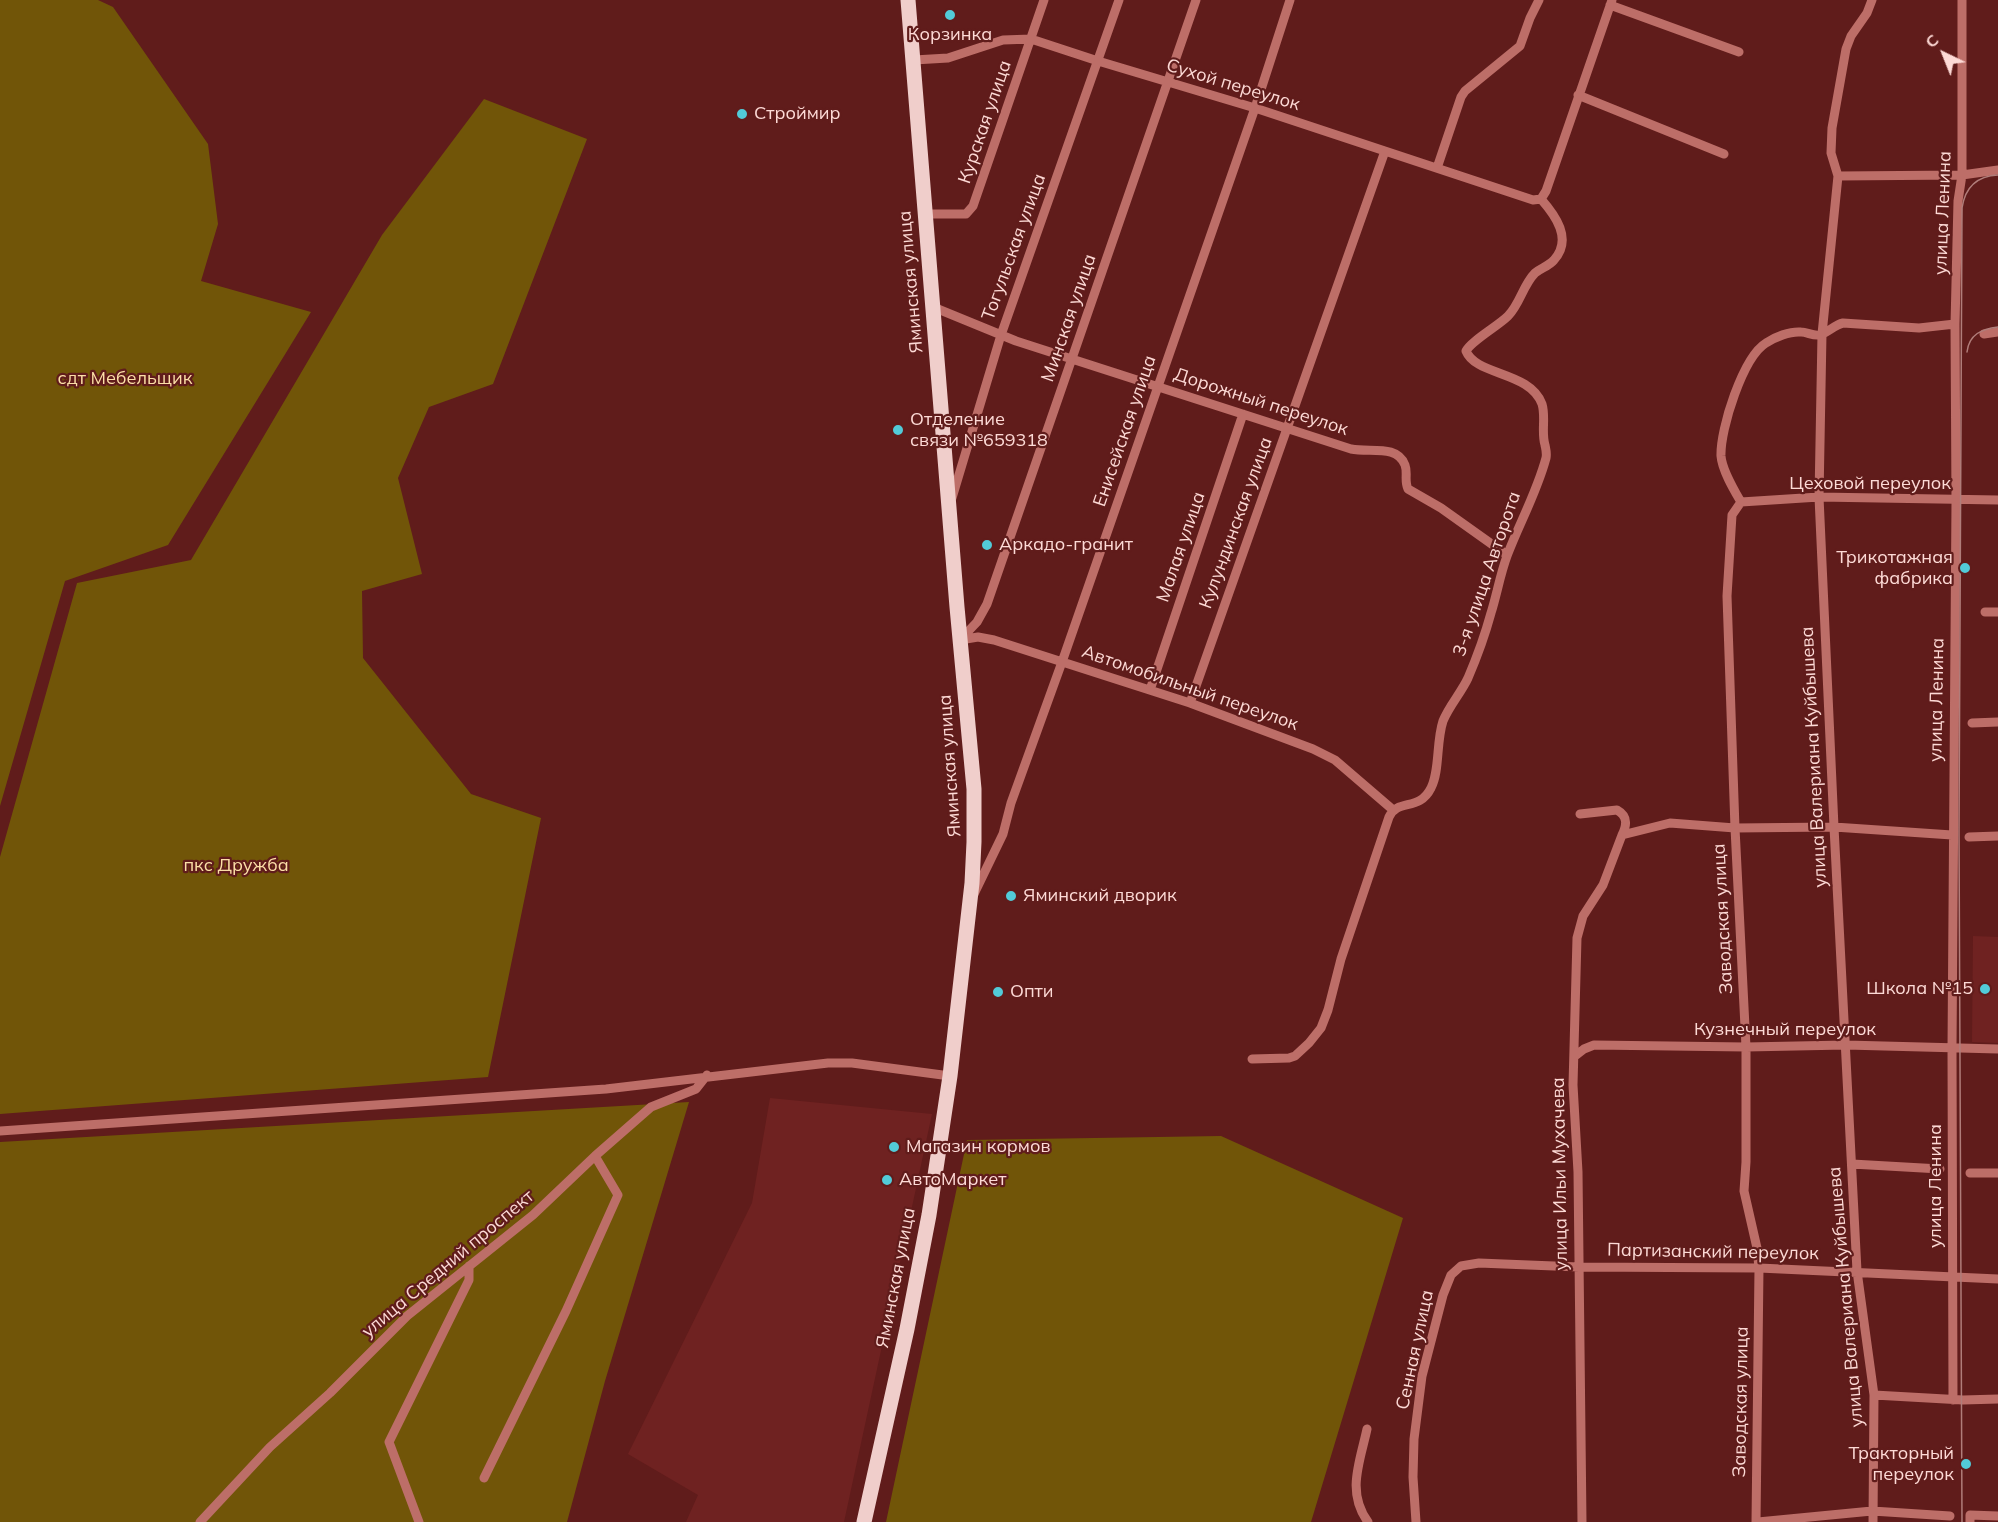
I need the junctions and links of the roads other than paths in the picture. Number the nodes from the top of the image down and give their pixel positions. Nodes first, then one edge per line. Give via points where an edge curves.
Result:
1 (908, 0) edge
2 (1044, 0) edge
3 (1119, 0) edge
4 (1196, 0) edge
5 (1290, 0) edge
6 (1539, 0) edge
7 (1872, 0) edge
8 (1962, 0) edge
9 (1611, 2) edge
10 (1031, 39) junction
11 (1739, 52) dead end
12 (914, 60) junction
13 (1098, 62) junction
14 (1167, 82) junction
15 (1578, 95) junction
16 (1255, 108) junction
17 (1385, 151) junction
18 (1724, 154) dead end
19 (1437, 168) junction
20 (1998, 170) edge
21 (1962, 175) junction
22 (1838, 176) junction
23 (1541, 199) junction
24 (925, 214) junction
25 (933, 307) junction
26 (1955, 324) junction
27 (1998, 332) edge
28 (1001, 334) junction
29 (1822, 334) junction
30 (1984, 334) dead end
31 (1072, 358) junction
32 (1158, 386) junction
33 (1243, 414) junction
34 (1287, 428) junction
35 (1819, 497) junction
36 (1998, 500) edge
37 (1956, 501) junction
38 (1741, 502) junction
39 (949, 508) junction
40 (1507, 555) junction
41 (1985, 612) dead end
42 (1998, 612) edge
43 (960, 640) junction
44 (1062, 662) junction
45 (1150, 690) junction
46 (1190, 703) junction
47 (1998, 722) edge
48 (1972, 723) dead end
49 (1392, 809) junction
50 (1580, 814) dead end
51 (1834, 827) junction
52 (1735, 828) junction
53 (1622, 835) junction
54 (1952, 835) junction
55 (1998, 836) edge
56 (1969, 837) dead end
57 (970, 903) junction
58 (1846, 1045) junction
59 (1746, 1047) junction
60 (1952, 1048) junction
61 (1998, 1049) edge
62 (1575, 1056) junction
63 (1252, 1059) dead end
64 (707, 1076) junction
65 (950, 1076) junction
66 (0, 1131) edge
67 (595, 1156) junction
68 (1852, 1164) junction
69 (1940, 1169) dead end
70 (1970, 1173) dead end
71 (1998, 1173) edge
72 (1464, 1265) joint
73 (469, 1266) junction
74 (1579, 1267) junction
75 (1759, 1268) junction
76 (1857, 1271) junction
77 (1953, 1277) junction
78 (1998, 1279) edge
79 (1874, 1395) junction
80 (1998, 1399) edge
81 (1953, 1400) junction
82 (1367, 1429) dead end
83 (484, 1478) dead end
84 (1872, 1511) junction
85 (1950, 1516) dead end
86 (1998, 1516) edge
87 (1970, 1519) edge
88 (200, 1522) edge
89 (419, 1522) edge
90 (864, 1522) edge
91 (1368, 1522) edge
92 (1416, 1522) edge
93 (1582, 1522) edge
94 (1757, 1522) edge
95 (1873, 1522) edge

1 - 12 main road, Яминская улица
2 - 10 street, Курская улица
3 - 13 street, Тогульская улица
4 - 14 street, Минская улица
5 - 16 street, Енисейская улица
6 - 19 street via 1520,46 1461,97
7 - 22 street, улица Валериана Куйбышева via 1846,49 1832,128 1831,153
8 - 21 street, улица Ленина
9 - 11 street
9 - 15 street
10 - 12 street, Сухой переулок via 1003,40 948,58
10 - 13 street, Сухой переулок
10 - 24 street, Курская улица via 974,206 966,214
12 - 24 main road, Яминская улица
13 - 14 street, Сухой переулок
13 - 28 street, Тогульская улица
14 - 16 street, Сухой переулок
14 - 31 street, Минская улица
15 - 18 street
15 - 23 street
16 - 17 street, Сухой переулок
16 - 32 street, Енисейская улица
17 - 19 street, Сухой переулок
17 - 34 street, Кулундинская улица
19 - 23 street, Сухой переулок via 1533,200
20 - 21 street
21 - 22 street
21 - 26 street, улица Ленина
22 - 29 street, улица Валериана Куйбышева
23 - 40 street, 3-я улица Авторота via 1561,229 1559,254 1533,275 1510,315 1466,351 1476,363 1526,384 1542,405 1546,458
24 - 25 main road, Яминская улица
25 - 28 street, Дорожный переулок
25 - 39 main road, Яминская улица
26 - 29 street via 1919,328 1843,323
26 - 37 street, улица Ленина
27 - 30 street
28 - 31 street, Дорожный переулок
28 - 39 street, Тогульская улица
29 - 35 street, улица Валериана Куйбышева
29 - 38 street via 1797,332 1776,338 1759,348 1742,374 1723,435 1723,464
31 - 32 street, Дорожный переулок
31 - 43 street, Минская улица via 987,604
32 - 33 street, Дорожный переулок
32 - 44 street, Енисейская улица
33 - 34 street, Дорожный переулок
33 - 45 street, Малая улица
34 - 40 street, Дорожный переулок via 1364,452 1396,453 1405,464 1408,489
34 - 46 street, Кулундинская улица
35 - 37 street, Цеховой переулок
35 - 38 street, Цеховой переулок
35 - 51 street, улица Валериана Куйбышева
36 - 37 street, Цеховой переулок
37 - 54 street, улица Ленина
38 - 52 street, Заводская улица via 1732,515 1727,576
39 - 43 main road, Яминская улица
40 - 49 street, 3-я улица Авторота via 1473,665 1441,728 1432,788 1416,803
41 - 42 street
43 - 44 street, Автомобильный переулок via 986,638
43 - 57 main road, Яминская улица via 974,789
44 - 45 street, Автомобильный переулок
44 - 57 street, Енисейская улица via 1003,834
45 - 46 street, Автомобильный переулок
46 - 49 street, Автомобильный переулок via 1328,755
47 - 48 street
49 - 63 street via 1321,1028 1295,1056
50 - 53 street via 1617,810 1626,820
51 - 52 street
51 - 54 street
51 - 58 street, улица Валериана Куйбышева
52 - 53 street via 1670,824
52 - 59 street, Заводская улица
53 - 62 street, улица Ильи Мухачева via 1603,885 1578,931
54 - 60 street, улица Ленина
55 - 56 street
57 - 65 main road, Яминская улица
58 - 59 street, Кузнечный переулок
58 - 60 street, Кузнечный переулок
58 - 68 street, улица Валериана Куйбышева
59 - 62 street, Кузнечный переулок via 1594,1045
59 - 75 street, Заводская улица via 1744,1191
60 - 61 street, Кузнечный переулок
60 - 77 street, улица Ленина
62 - 74 street, улица Ильи Мухачева
64 - 65 street via 852,1063
64 - 66 street via 606,1089
64 - 67 street, улица Средний проспект via 696,1089 651,1107
65 - 90 main road, Яминская улица via 929,1215
67 - 73 street, улица Средний проспект via 533,1215
67 - 83 street via 618,1195
68 - 69 street
68 - 76 street, улица Валериана Куйбышева
70 - 71 street
72 - 74 street, Партизанский переулок
72 - 92 street, Сенная улица via 1454,1271 1447,1283 1422,1376 1414,1439
73 - 88 street, улица Средний проспект via 407,1316 270,1447
73 - 89 street via 470,1280 389,1442
74 - 75 street, Партизанский переулок
74 - 93 street, улица Ильи Мухачева
75 - 76 street, Партизанский переулок
75 - 94 street, Заводская улица
76 - 77 street, Партизанский переулок
76 - 79 street, улица Валериана Куйбышева
77 - 78 street, Партизанский переулок
77 - 81 street, улица Ленина
79 - 81 street
79 - 84 street, улица Валериана Куйбышева
80 - 81 street
82 - 91 street via 1355,1489
84 - 85 street
84 - 94 street
84 - 95 street, улица Валериана Куйбышева
86 - 87 street

